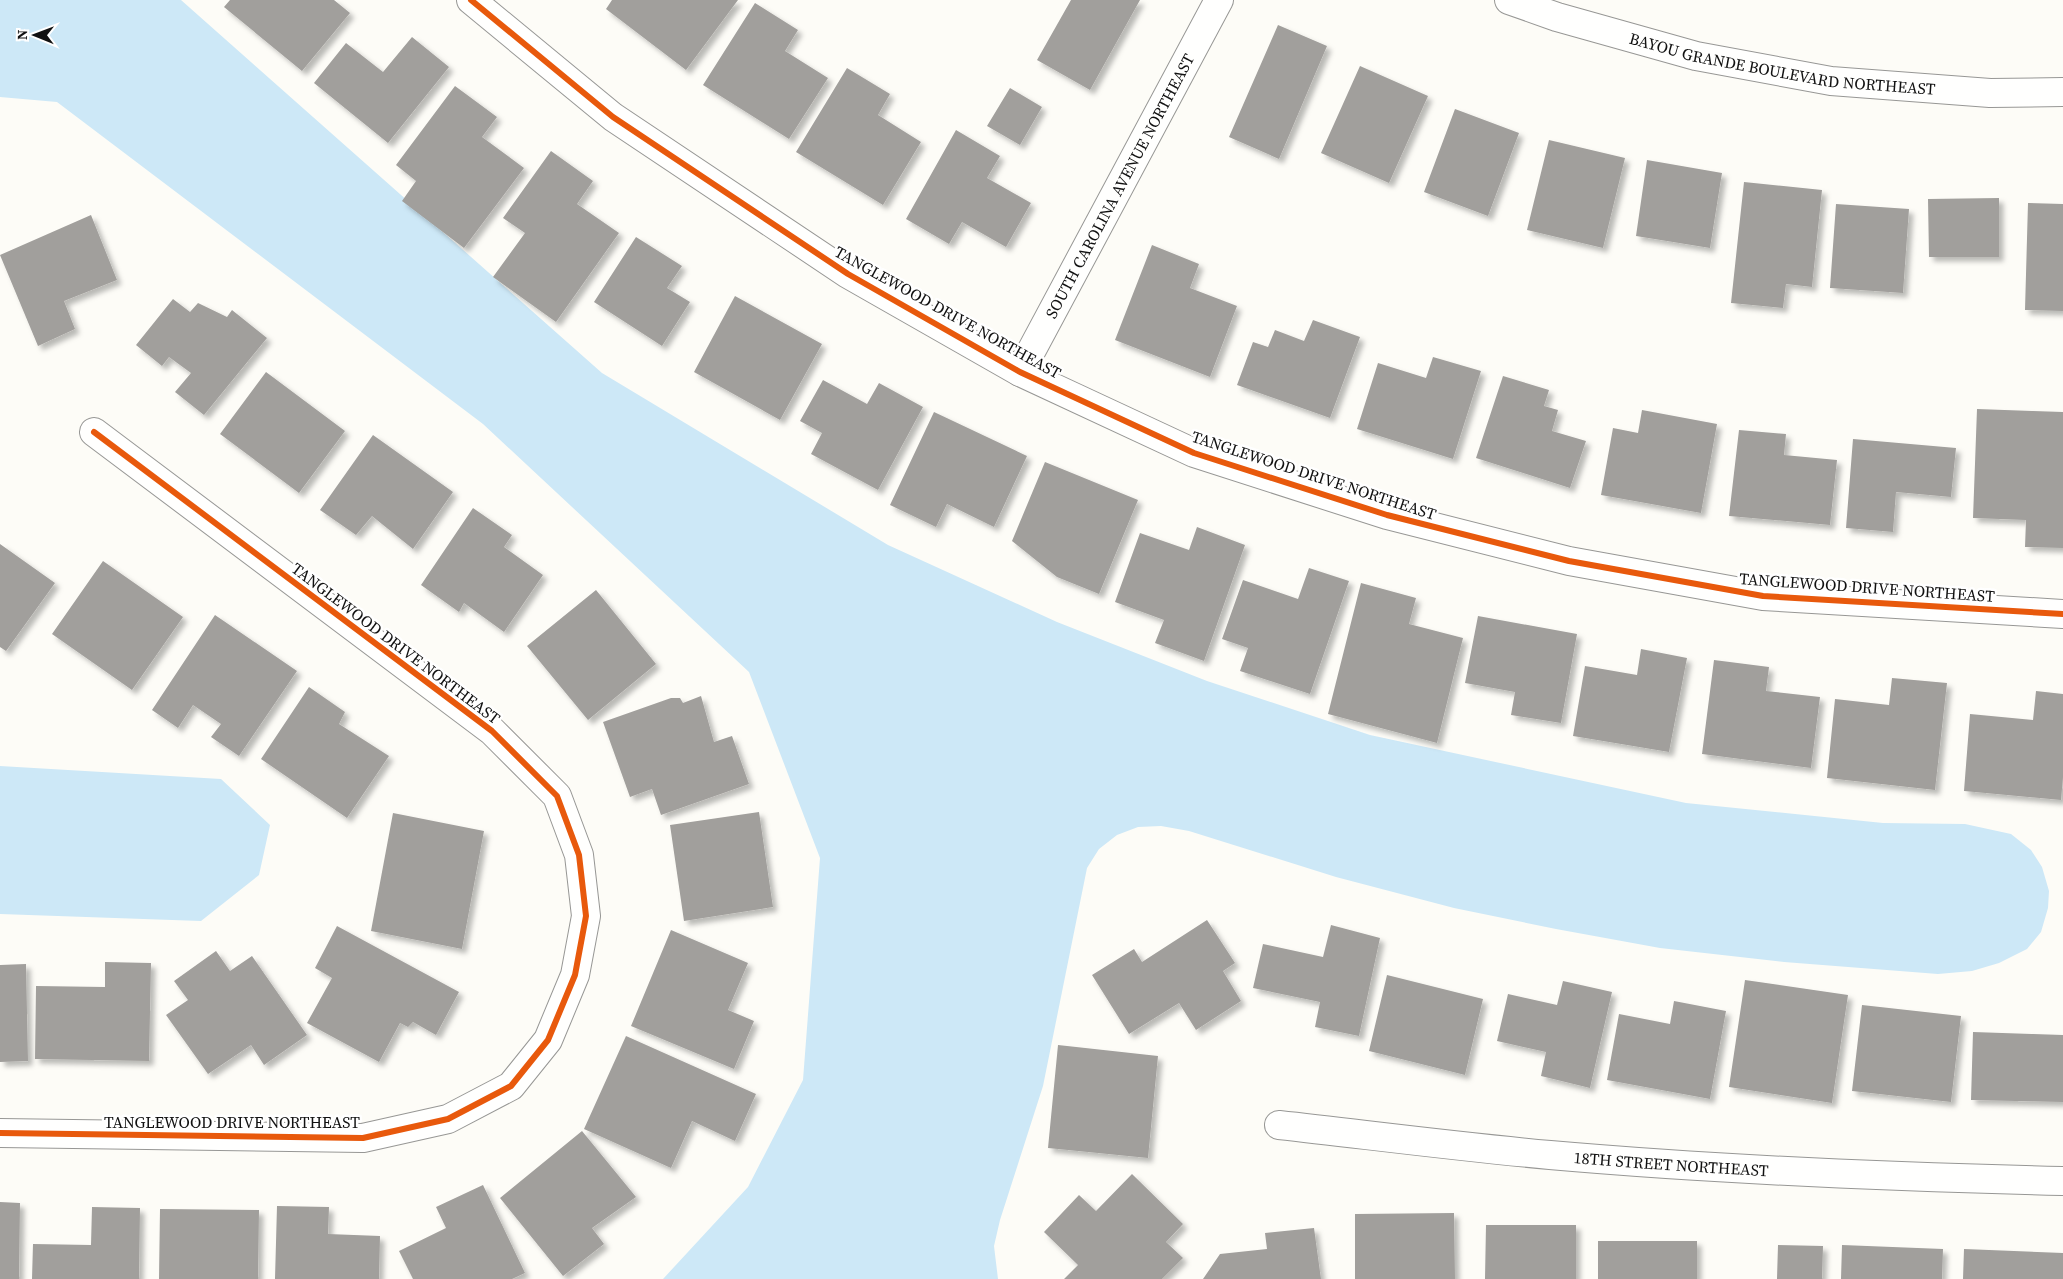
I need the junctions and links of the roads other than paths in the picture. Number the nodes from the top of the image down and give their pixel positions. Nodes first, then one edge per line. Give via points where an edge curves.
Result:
1 (471, 0) edge
2 (1219, 0) edge
3 (1509, 0) edge
4 (2063, 92) edge
5 (1020, 372) junction
6 (94, 432) dead end
7 (2063, 614) edge
8 (1279, 1125) dead end
9 (0, 1134) edge
10 (2063, 1181) edge

1 - 5 street, TANGLEWOOD DRIVE NORTHEAST via 621,122 848,274
2 - 5 street, SOUTH CAROLINA AVENUE NORTHEAST
3 - 4 street, BAYOU GRANDE BOULEVARD NORTHEAST via 1557,17 1696,56 1831,81 1990,93
5 - 7 street, TANGLEWOOD DRIVE NORTHEAST via 1194,453 1387,516 1570,561 1764,596
6 - 9 street, TANGLEWOOD DRIVE NORTHEAST via 498,738 557,796 579,855 586,916 576,975 548,1040 511,1086 448,1118 362,1138
8 - 10 street, 18TH STREET NORTHEAST via 1549,1155 1721,1168

